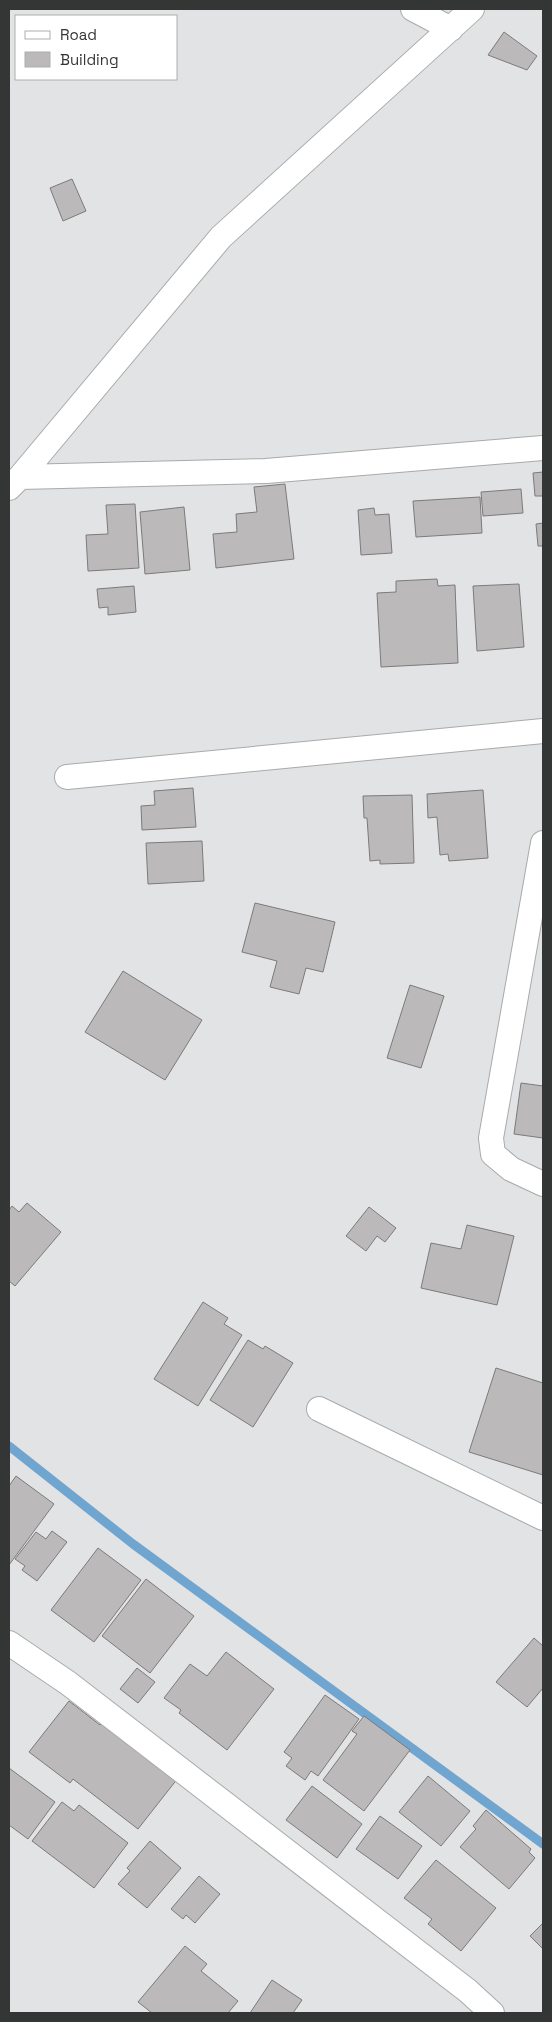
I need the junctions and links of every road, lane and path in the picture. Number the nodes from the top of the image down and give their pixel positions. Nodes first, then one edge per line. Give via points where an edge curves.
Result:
1 (413, 9) edge
2 (472, 9) edge
3 (451, 29) junction
4 (543, 448) edge
5 (14, 482) edge
6 (543, 731) edge
7 (67, 777) dead end
8 (543, 843) edge
9 (543, 1184) edge
10 (319, 1409) dead end
11 (543, 1518) edge
12 (9, 1643) edge
13 (492, 2013) edge

1 - 3 street
2 - 3 street
3 - 5 street via 221,237
4 - 5 street via 266,471
6 - 7 street
8 - 9 street via 490,1138 493,1154 511,1169
10 - 11 street
12 - 13 street via 68,1683 468,1991

